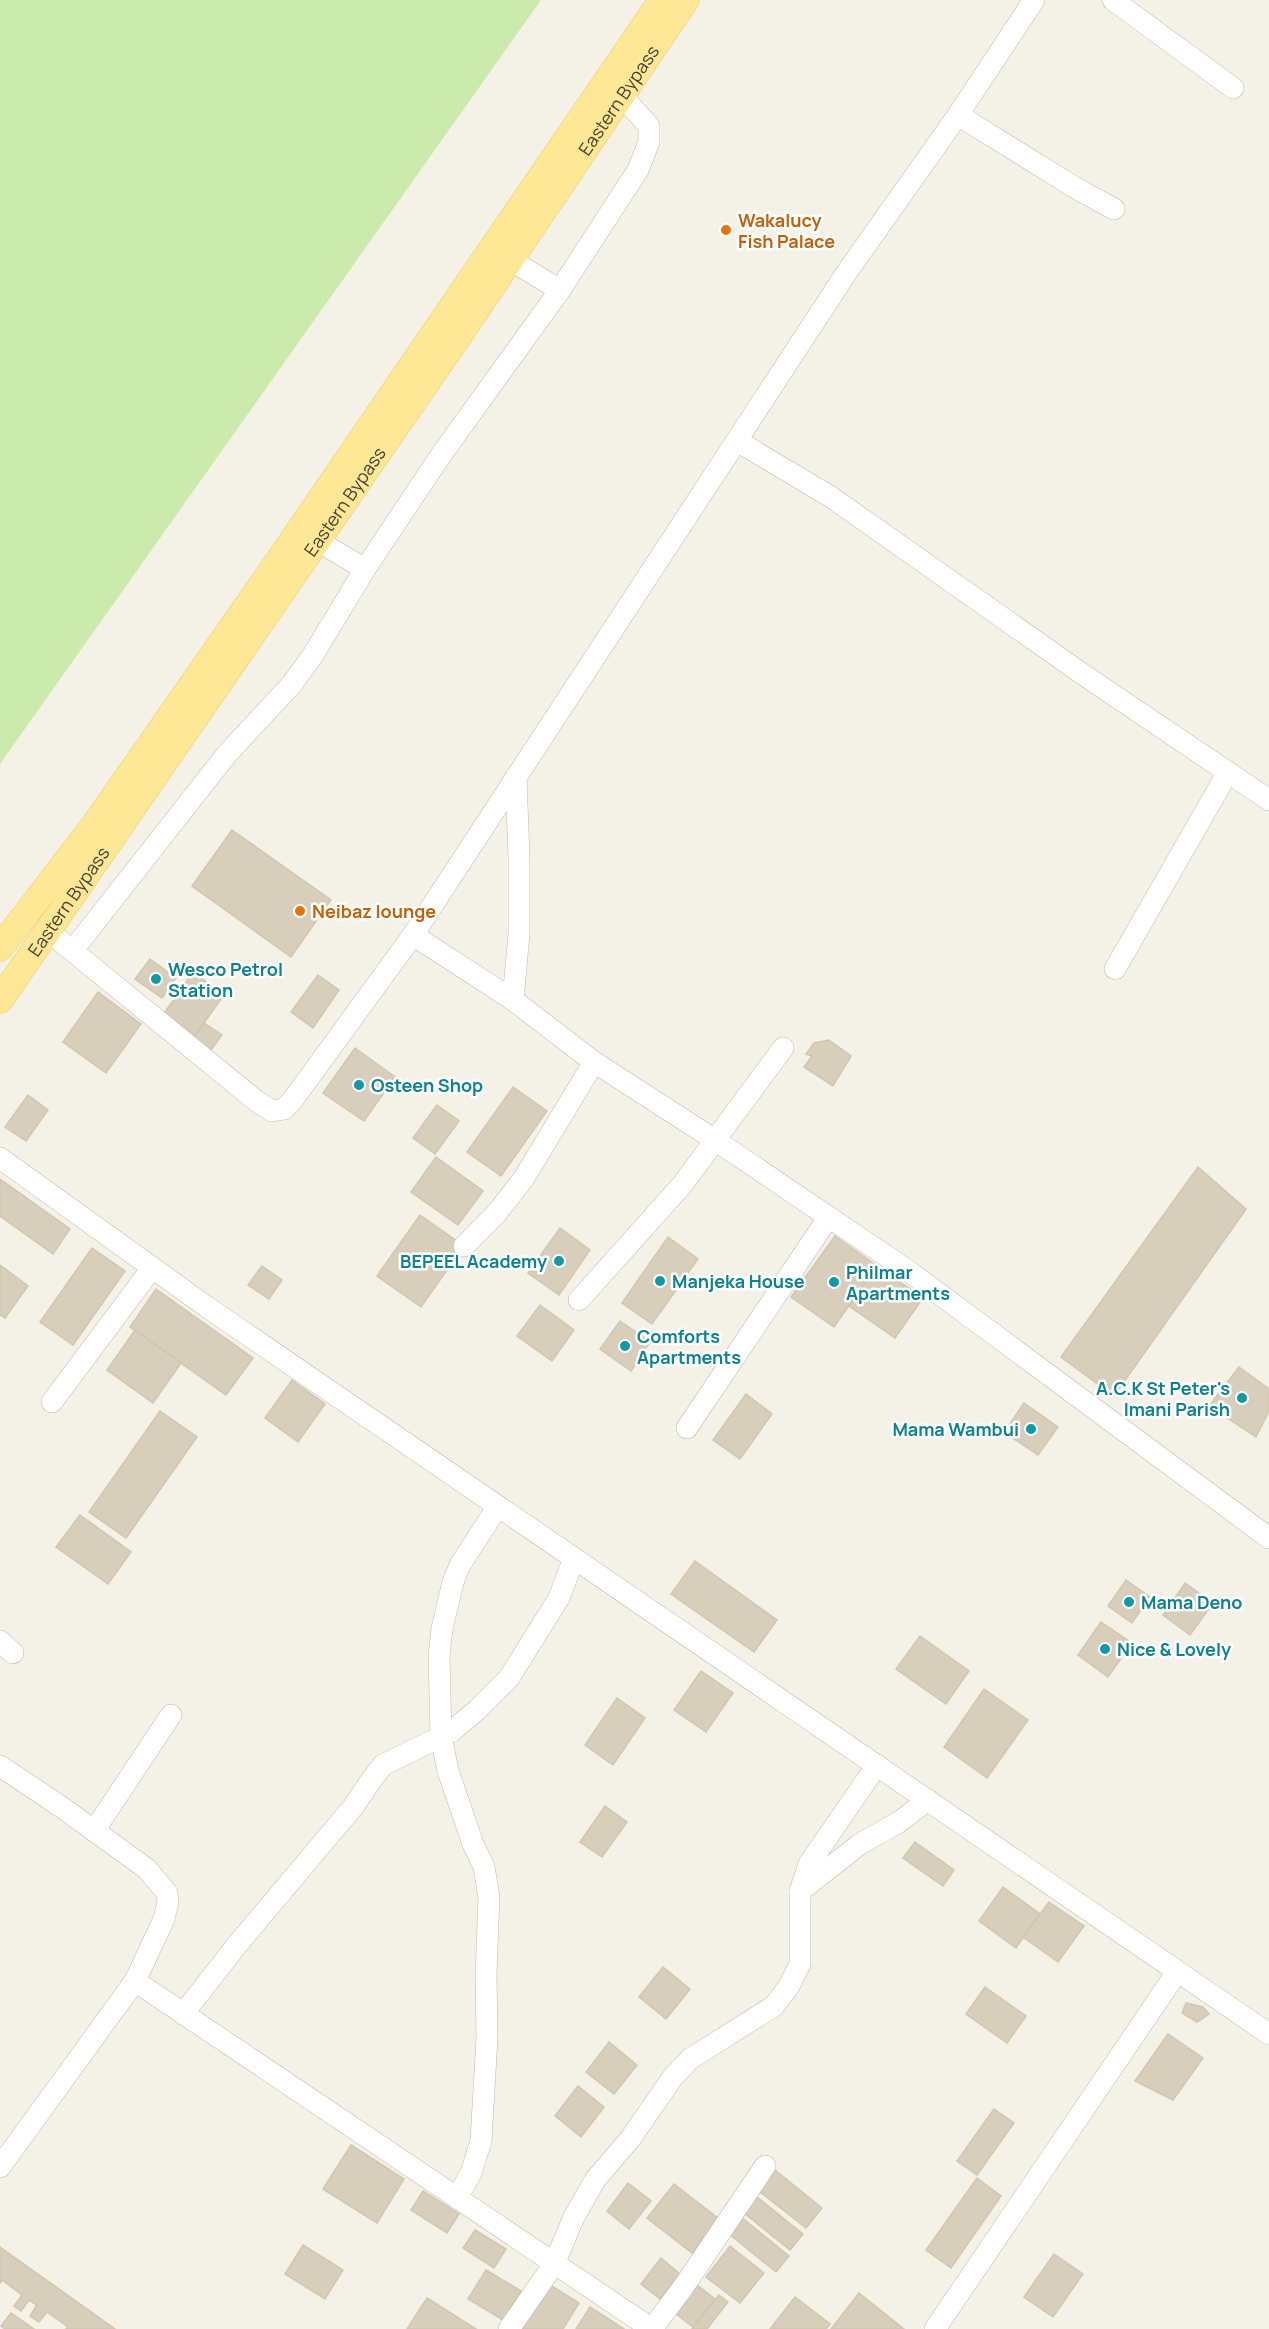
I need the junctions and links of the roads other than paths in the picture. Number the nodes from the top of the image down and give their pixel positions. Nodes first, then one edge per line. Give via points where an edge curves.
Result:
1 (662, 0) edge
2 (686, 0) edge
3 (1034, 0) edge
4 (1113, 0) edge
5 (1233, 88) dead end
6 (622, 96) junction
7 (958, 115) junction
8 (542, 193) junction
9 (1114, 209) dead end
10 (510, 260) junction
11 (560, 290) junction
12 (737, 441) junction
13 (316, 540) junction
14 (365, 569) junction
15 (1228, 772) junction
16 (516, 777) junction
17 (1269, 800) edge
18 (48, 930) junction
19 (413, 936) junction
20 (0, 948) edge
21 (73, 950) junction
22 (1115, 969) dead end
23 (0, 1000) edge
24 (513, 1000) junction
25 (783, 1048) dead end
26 (594, 1062) junction
27 (715, 1140) junction
28 (0, 1158) edge
29 (828, 1218) junction
30 (464, 1246) dead end
31 (152, 1268) junction
32 (579, 1300) dead end
33 (52, 1402) dead end
34 (687, 1428) dead end
35 (498, 1506) junction
36 (1269, 1538) edge
37 (574, 1558) junction
38 (171, 1715) dead end
39 (441, 1736) junction
40 (877, 1765) junction
41 (0, 1766) edge
42 (928, 1800) junction
43 (94, 1830) junction
44 (800, 1891) junction
45 (1177, 1972) junction
46 (135, 1981) junction
47 (183, 2014) junction
48 (1269, 2034) edge
49 (765, 2166) dead end
50 (0, 2167) edge
51 (457, 2198) junction
52 (554, 2264) junction
53 (509, 2329) edge
54 (652, 2329) edge
55 (935, 2329) edge

1 - 8 main road, Eastern Bypass
2 - 6 main road, Eastern Bypass
3 - 7 street
4 - 5 street
6 - 8 main road, Eastern Bypass
6 - 11 street via 649,126 649,142 638,170
7 - 9 street
7 - 12 street via 847,272
8 - 10 main road, Eastern Bypass
8 - 20 main road, Eastern Bypass via 102,814
10 - 11 street
10 - 13 main road, Eastern Bypass
11 - 14 street via 441,455
12 - 15 street via 831,497 1081,674
12 - 16 street
13 - 14 street
13 - 18 main road, Eastern Bypass
14 - 21 street via 292,684 227,754
15 - 17 street
15 - 22 street
16 - 19 street
16 - 24 street via 519,923
18 - 21 street
18 - 23 main road, Eastern Bypass
19 - 21 street via 292,1101 284,1109 272,1111
19 - 24 street
24 - 26 street
25 - 27 street
26 - 27 street
26 - 30 street via 524,1178
27 - 29 street
27 - 32 street via 682,1185
28 - 31 street
29 - 34 street
29 - 36 street via 915,1276
31 - 33 street
31 - 35 street
35 - 37 street
35 - 39 street via 460,1565 447,1603 439,1656
37 - 39 street via 559,1598 509,1678 477,1710
37 - 40 street
38 - 43 street
39 - 47 street via 383,1766
39 - 51 street via 448,1772 484,1867 489,1897 481,2141 471,2173
40 - 42 street
40 - 44 street via 809,1864
41 - 43 street
42 - 44 street via 860,1844
42 - 45 street
43 - 46 street via 147,1869 167,1893 164,1919
44 - 52 street via 800,1964 789,1986 774,2006 690,2059 673,2077 630,2139 595,2180
45 - 48 street
45 - 55 street
46 - 47 street
46 - 50 street
47 - 51 street
49 - 54 street
51 - 52 street
52 - 53 street
52 - 54 street

